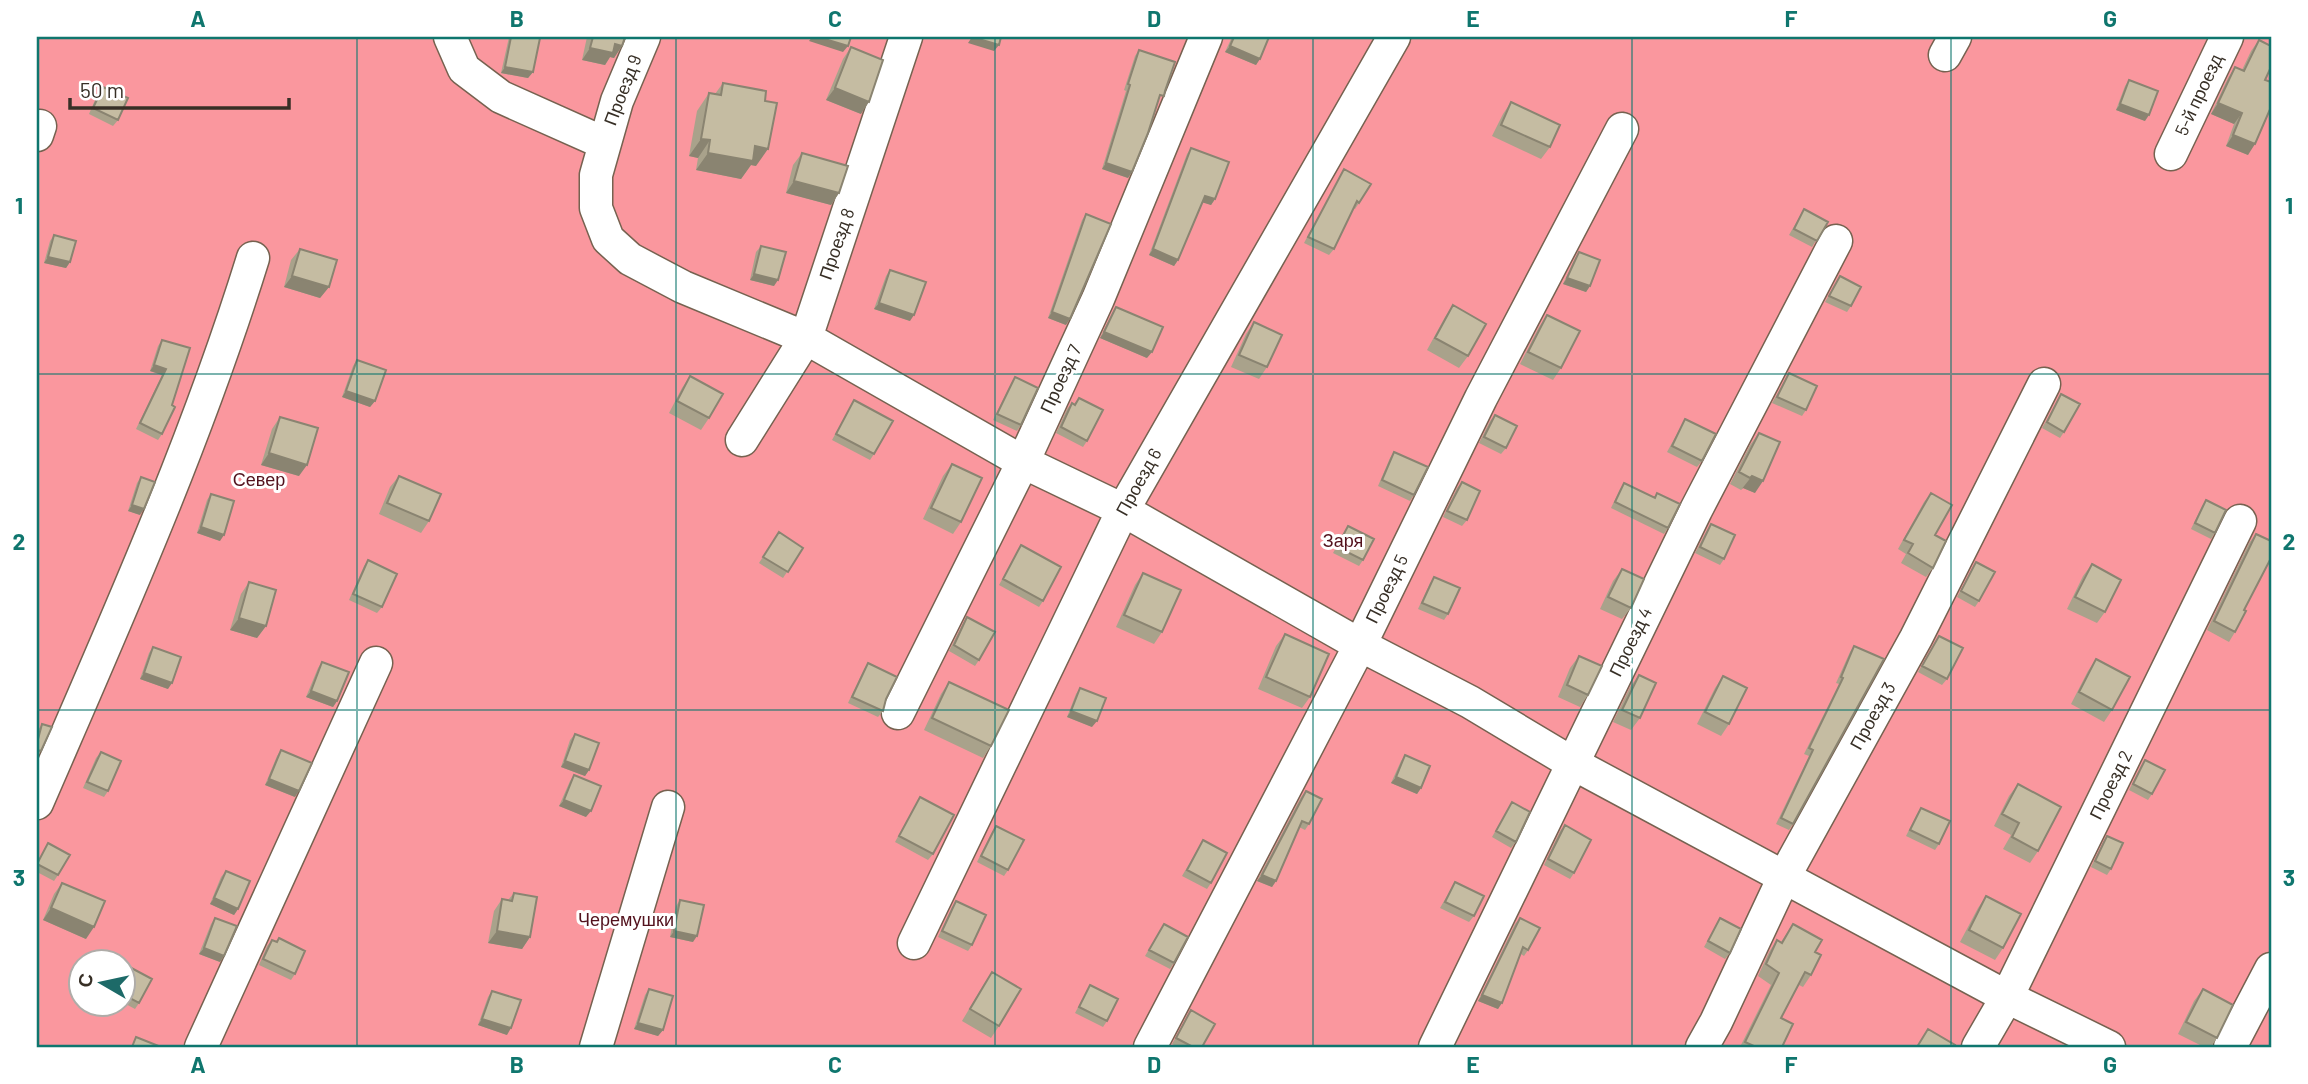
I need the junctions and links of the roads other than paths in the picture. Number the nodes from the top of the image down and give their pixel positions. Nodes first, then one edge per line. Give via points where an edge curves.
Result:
1 (450, 37) edge
2 (644, 37) edge
3 (906, 37) edge
4 (1206, 37) edge
5 (1394, 37) edge
6 (2227, 37) edge
7 (1622, 129) dead end
8 (604, 143) junction
9 (2171, 154) dead end
10 (1836, 241) dead end
11 (253, 258) dead end
12 (806, 338) junction
13 (2045, 384) dead end
14 (742, 440) dead end
15 (1023, 462) junction
16 (1123, 510) junction
17 (2240, 521) dead end
18 (1360, 645) junction
19 (376, 663) dead end
20 (898, 713) dead end
21 (1572, 763) junction
22 (37, 803) edge
23 (668, 807) dead end
24 (1784, 877) junction
25 (914, 943) dead end
26 (2271, 968) edge
27 (2007, 997) junction
28 (201, 1047) edge
29 (596, 1047) edge
30 (1150, 1047) edge
31 (1435, 1047) edge
32 (1702, 1047) edge
33 (1978, 1047) edge
34 (2109, 1047) edge
35 (2230, 1047) edge

1 - 8 street via 464,69 501,97
2 - 8 street, Проезд 9
3 - 12 street, Проезд 8
4 - 15 street, Проезд 7 via 1098,299
5 - 16 street, Проезд 6
6 - 9 street, 5-й проезд
7 - 18 street, Проезд 5 via 1481,398
8 - 12 street, Проезд 9 via 596,175 596,208 608,239 630,259 683,287
10 - 21 street, Проезд 4 via 1696,510
11 - 22 street via 227,342 155,532
12 - 14 street, Проезд 8
12 - 15 street, Проезд 9
13 - 24 street, Проезд 3 via 1916,638
15 - 16 street, Проезд 9
15 - 20 street, Проезд 7
16 - 18 street, Проезд 9
16 - 25 street, Проезд 6
17 - 27 street, Проезд 2
18 - 21 street, Проезд 9 via 1470,702
18 - 30 street, Проезд 5
19 - 28 street
21 - 24 street, Проезд 9
21 - 31 street, Проезд 4
23 - 29 street
24 - 27 street, Проезд 9
24 - 32 street, Проезд 3
26 - 35 street
27 - 33 street, Проезд 2
27 - 34 street, Проезд 9

